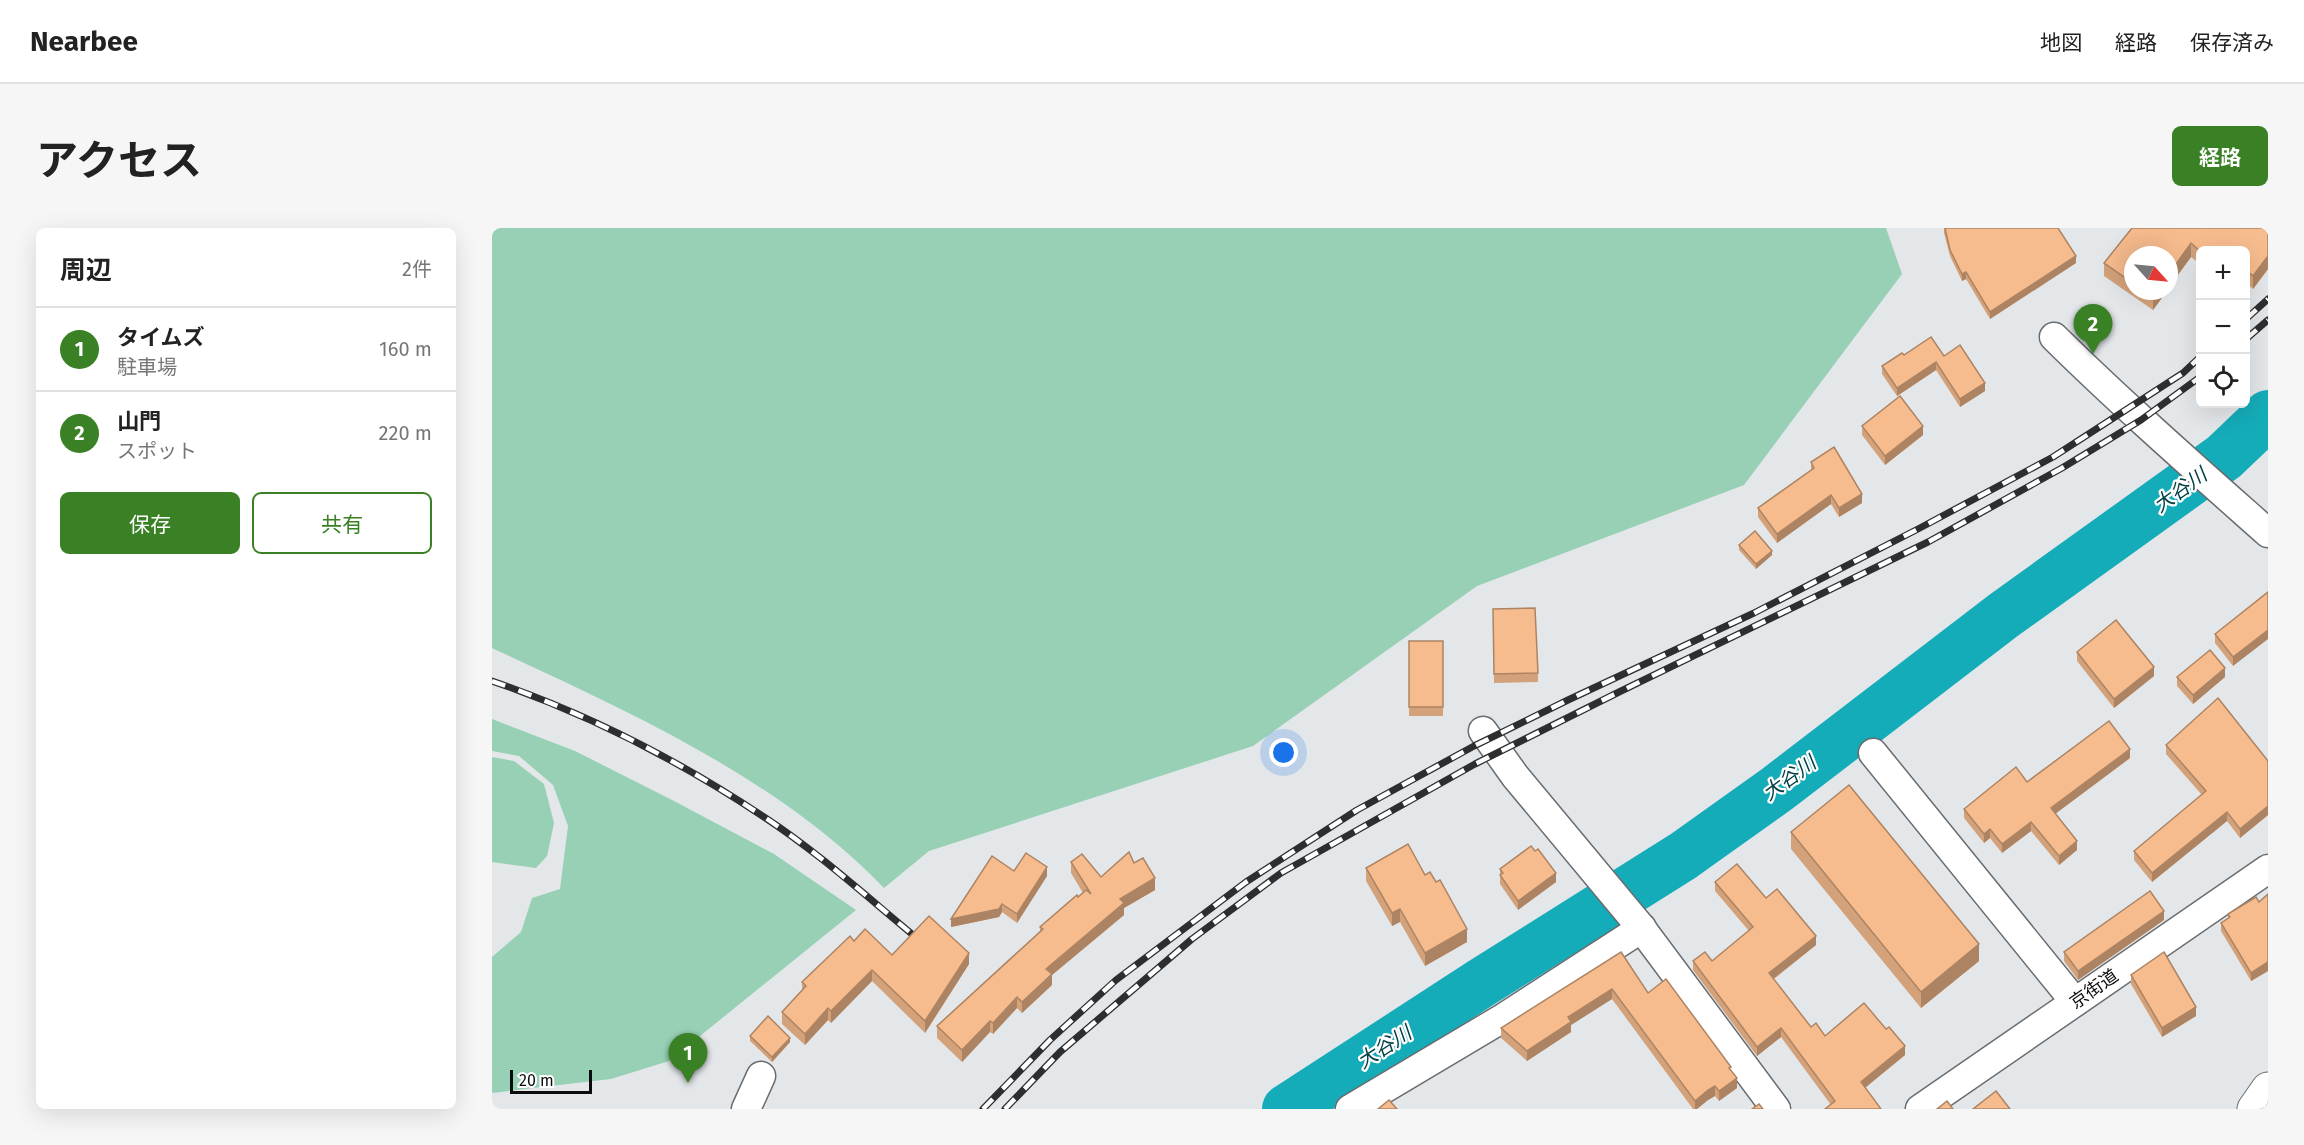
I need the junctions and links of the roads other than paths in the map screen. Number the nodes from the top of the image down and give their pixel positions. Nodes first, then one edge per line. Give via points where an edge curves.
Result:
1 (2054, 337) dead end
2 (2268, 533) edge
3 (1483, 731) dead end
4 (1873, 753) dead end
5 (2268, 869) edge
6 (1640, 926) junction
7 (2075, 1002) junction
8 (761, 1076) dead end
9 (2268, 1089) edge
10 (746, 1109) edge
11 (1350, 1109) edge
12 (1776, 1109) edge
13 (1920, 1109) edge
14 (2254, 1109) edge

1 - 2 street via 2128,409
3 - 6 street via 1515,776
4 - 7 street
5 - 7 street, 京街道
6 - 11 street via 1503,1018
6 - 12 street
7 - 13 street, 京街道
8 - 10 street
9 - 14 main road

